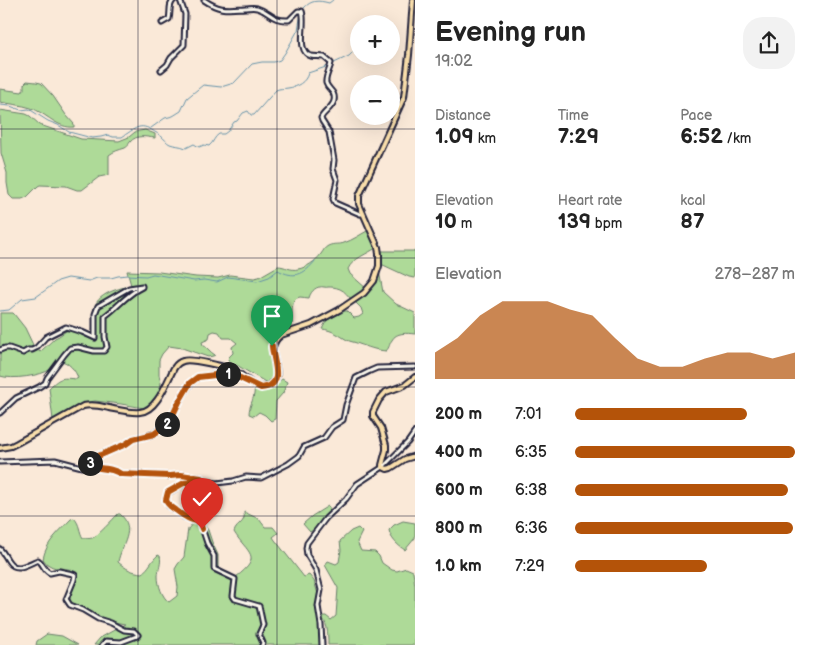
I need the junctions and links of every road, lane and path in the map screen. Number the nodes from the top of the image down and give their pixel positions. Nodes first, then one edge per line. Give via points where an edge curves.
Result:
1 (174, 0) edge
2 (180, 0) edge
3 (204, 0) edge
4 (413, 0) edge
5 (162, 23) dead end
6 (161, 70) dead end
7 (363, 214) junction
8 (0, 350) edge
9 (415, 367) edge
10 (415, 377) edge
11 (251, 382) junction
12 (0, 413) edge
13 (415, 432) edge
14 (0, 448) edge
15 (415, 456) edge
16 (0, 462) edge
17 (87, 466) junction
18 (383, 467) junction
19 (203, 481) junction
20 (0, 549) edge
21 (102, 645) edge
22 (262, 645) edge
23 (322, 645) edge

1 - 5 street via 170,4 169,18
2 - 6 street via 185,14 184,45
3 - 7 street via 222,9 263,10 279,20 289,20 298,11 302,12 303,49 312,56 324,57 331,64 326,80 334,97 321,118 329,132 334,160 336,180 332,199
4 - 7 main road via 404,97 361,189 358,200
7 - 11 main road via 378,246 379,266 374,281 364,294 338,310 277,338 272,346 276,380 264,388
8 - 12 street via 9,348 23,353 32,350 46,337 66,327 95,338 98,306 129,288 142,286 105,316 107,347 104,351 78,346 70,348 45,383 16,398
9 - 19 street via 377,368 356,378 343,420 324,438 304,447 299,456 275,472 261,478 246,477 217,483
10 - 18 main road via 405,385 386,392 373,412 386,445
11 - 14 main road via 233,370 183,360 176,364 156,402 146,411 83,406 17,443
11 - 17 street via 224,374 198,377 190,383 169,423 154,434 133,439 96,457
13 - 18 street
15 - 18 main road via 391,468
16 - 17 street via 55,460
17 - 19 street via 121,474 181,475
18 - 23 street via 357,484 307,543 306,555 316,570 321,590 318,606
19 - 22 street via 184,483 168,492 166,503 184,516 200,522 214,556 214,569 235,579 235,599 259,606 263,625 259,634
20 - 21 street via 14,566 24,567 38,560 50,573 59,571 75,575 66,599 70,606 138,635 121,642 106,640

